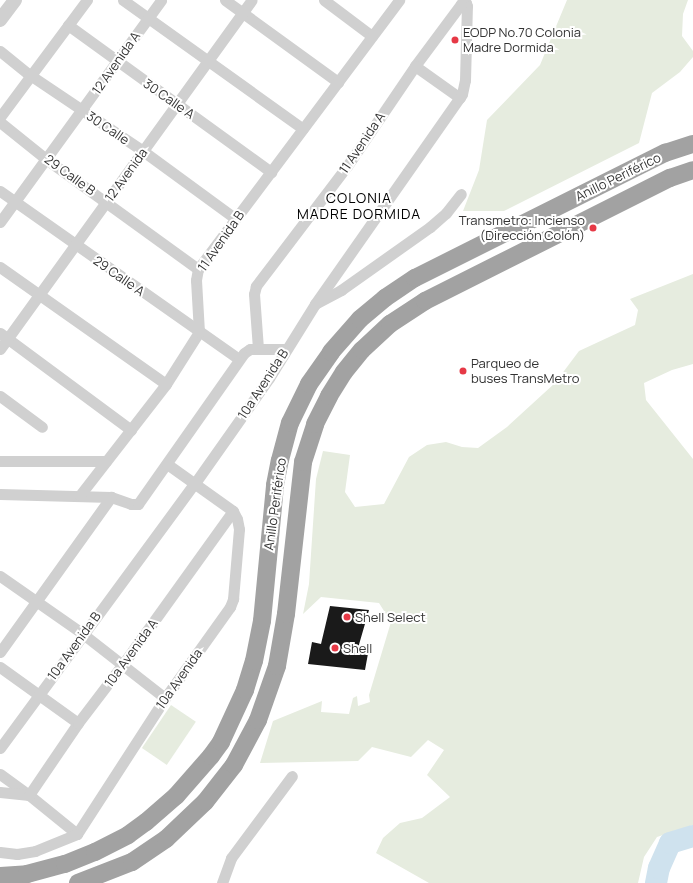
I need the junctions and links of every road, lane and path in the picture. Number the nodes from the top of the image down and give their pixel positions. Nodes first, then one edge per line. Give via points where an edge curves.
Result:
1 (15, 0) edge
2 (87, 0) edge
3 (123, 0) edge
4 (161, 0) edge
5 (225, 0) edge
6 (252, 0) edge
7 (324, 0) edge
8 (399, 0) edge
9 (461, 4) joint
10 (242, 13) junction
11 (148, 17) junction
12 (0, 20) edge
13 (68, 25) junction
14 (372, 36) junction
15 (0, 51) edge
16 (209, 60) junction
17 (117, 61) junction
18 (415, 66) junction
19 (30, 75) junction
20 (338, 82) junction
21 (460, 98) junction
22 (177, 104) junction
23 (82, 111) junction
24 (0, 117) edge
25 (0, 122) edge
26 (303, 129) junction
27 (693, 144) edge
28 (143, 151) junction
29 (46, 159) junction
30 (693, 170) edge
31 (271, 172) junction
32 (0, 191) edge
33 (461, 194) dead end
34 (15, 202) junction
35 (106, 202) junction
36 (236, 219) junction
37 (0, 222) edge
38 (75, 245) junction
39 (0, 267) edge
40 (198, 269) junction
41 (40, 294) junction
42 (315, 304) junction
43 (199, 332) junction
44 (4, 336) edge
45 (258, 348) junction
46 (286, 349) junction
47 (0, 350) edge
48 (239, 359) junction
49 (166, 384) junction
50 (0, 396) edge
51 (42, 427) dead end
52 (130, 430) junction
53 (0, 461) edge
54 (106, 461) junction
55 (167, 464) junction
56 (195, 483) junction
57 (0, 494) edge
58 (80, 495) junction
59 (111, 497) junction
60 (233, 511) junction
61 (0, 576) edge
62 (35, 602) junction
63 (83, 634) junction
64 (0, 652) edge
65 (123, 664) junction
66 (0, 668) edge
67 (38, 695) junction
68 (165, 698) junction
69 (78, 723) junction
70 (0, 748) edge
71 (0, 774) edge
72 (292, 776) dead end
73 (0, 792) edge
74 (29, 795) junction
75 (77, 834) junction
76 (0, 852) edge
77 (0, 876) edge
78 (90, 881) edge
79 (222, 883) edge

1 - 12 street
2 - 13 street
3 - 11 street
4 - 11 street, 12 Avenida A
5 - 10 street
6 - 10 street, 12 Avenida
7 - 14 street
8 - 14 street, 11 Avenida B
9 - 18 street, 11 Avenida A
9 - 21 street, 10a Avenida B via 463,2 467,6 465,80
10 - 16 street, 12 Avenida
10 - 20 street
11 - 16 street
11 - 17 street, 12 Avenida A
13 - 17 street, 30 Calle A
13 - 19 street
14 - 20 street, 11 Avenida B
15 - 19 street, 30 Calle
16 - 22 street, 12 Avenida
16 - 26 street
17 - 22 street, 30 Calle A
17 - 23 street, 12 Avenida A
18 - 21 street
18 - 45 street, 11 Avenida A via 348,166 256,286 254,294
19 - 23 street, 30 Calle
19 - 24 street
20 - 26 street, 11 Avenida B
21 - 42 street, 10a Avenida B
22 - 28 street, 12 Avenida
22 - 31 street, 30 Calle A
23 - 28 street, 30 Calle
23 - 29 street, 12 Avenida A
25 - 29 street, 29 Calle B
26 - 31 street, 11 Avenida B
27 - 77 highway, Anillo Periférico via 665,154 415,278 384,298 360,319 331,352 309,384 290,424 275,485 262,621 254,661 245,690 221,742 176,796 128,834 95,852 65,864 27,874
28 - 35 street, 12 Avenida
28 - 36 street, 30 Calle
29 - 34 street, 12 Avenida A
29 - 35 street, 29 Calle B
30 - 78 highway, Anillo Periférico via 670,178 425,300 390,324 362,350 329,396 315,424 303,462 278,666 258,720 234,765 205,802 166,839 132,862
31 - 36 street, 11 Avenida B
32 - 34 street, 29 Calle A
33 - 42 street via 446,213 430,227 341,290
34 - 37 street, 12 Avenida A
34 - 38 street, 29 Calle A
35 - 38 street, 12 Avenida
35 - 40 street, 29 Calle B
36 - 40 street, 11 Avenida B
38 - 41 street, 12 Avenida
38 - 43 street, 29 Calle A
39 - 41 street
40 - 43 street, 11 Avenida B via 196,280
41 - 44 street, 12 Avenida
41 - 49 street
42 - 46 street, 10a Avenida B
43 - 48 street, 29 Calle A
43 - 49 street
44 - 47 street, 12 Avenida
44 - 52 street
45 - 46 street
45 - 48 street via 250,349
46 - 56 street, 10a Avenida B via 269,378
48 - 55 street
49 - 52 street
50 - 51 street
52 - 54 street
53 - 54 street
54 - 58 street
55 - 56 street
55 - 59 street via 138,504
56 - 60 street
56 - 63 street, 10a Avenida B
57 - 58 street
58 - 59 street
59 - 62 street
60 - 65 street, 10a Avenida A
60 - 68 street, 10a Avenida via 239,529 233,599 230,607
61 - 62 street
62 - 63 street
62 - 64 street
63 - 65 street
63 - 67 street, 10a Avenida B
65 - 68 street
65 - 69 street, 10a Avenida A
66 - 67 street
67 - 69 street
67 - 70 street, 10a Avenida B
68 - 75 street, 10a Avenida
69 - 74 street, 10a Avenida A
71 - 74 street
72 - 79 street via 235,852
73 - 74 street
74 - 75 street
75 - 76 street via 35,851 17,854

